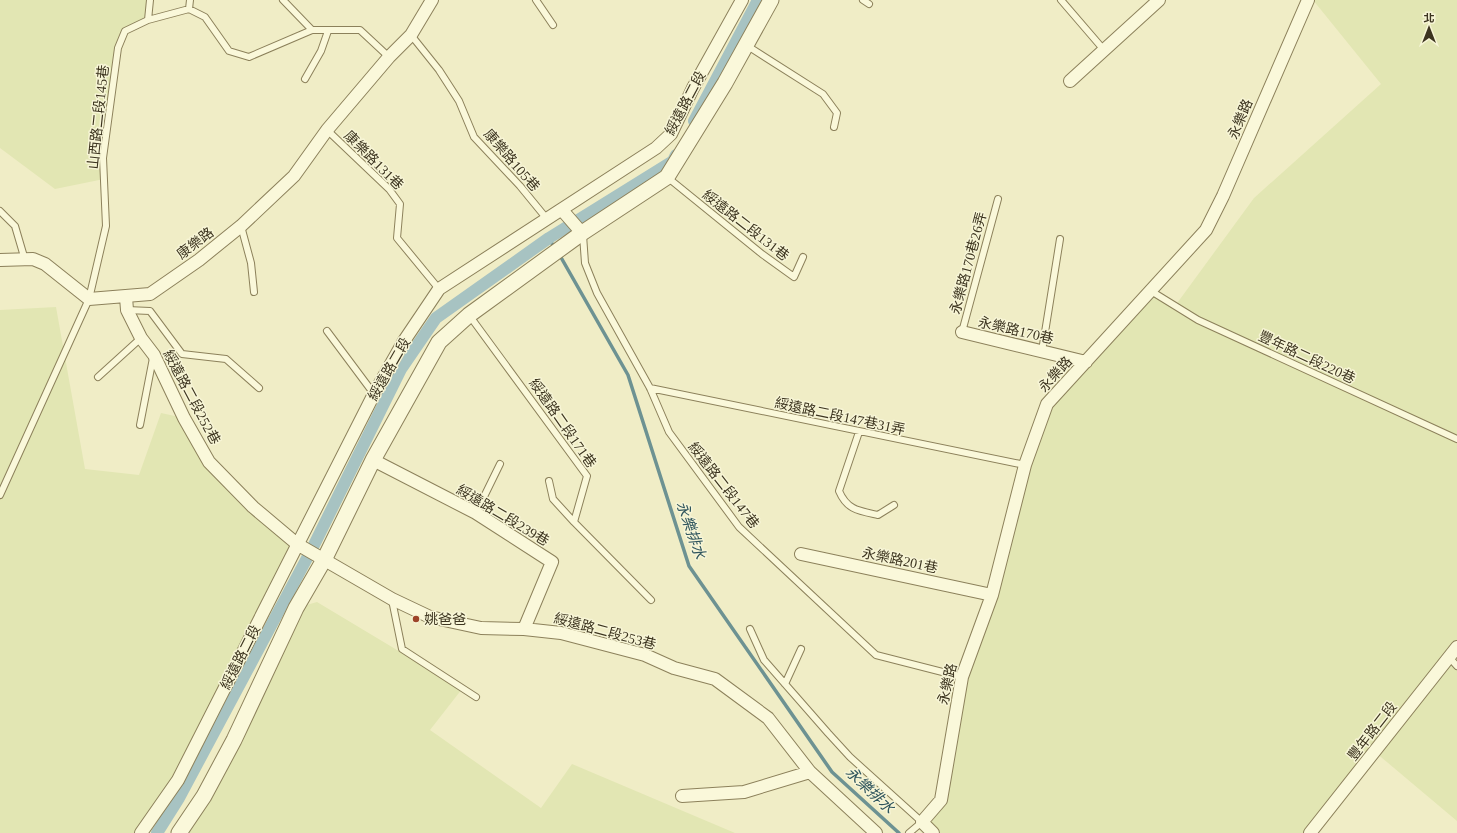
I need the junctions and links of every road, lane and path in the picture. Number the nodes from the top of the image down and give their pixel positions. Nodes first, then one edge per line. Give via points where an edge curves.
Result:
1 (150, 0) edge
2 (190, 0) edge
3 (283, 0) edge
4 (432, 0) edge
5 (536, 0) edge
6 (742, 0) edge
7 (771, 0) edge
8 (1061, 0) edge
9 (1308, 0) edge
10 (1156, 1) edge
11 (189, 9) junction
12 (148, 20) junction
13 (553, 24) dead end
14 (312, 30) junction
15 (328, 31) junction
16 (410, 35) junction
17 (746, 45) junction
18 (1104, 50) junction
19 (389, 57) junction
20 (305, 80) dead end
21 (1070, 81) dead end
22 (834, 127) dead end
23 (328, 130) junction
24 (667, 177) junction
25 (998, 199) dead end
26 (562, 210) junction
27 (0, 211) edge
28 (547, 219) junction
29 (241, 226) junction
30 (578, 236) junction
31 (1060, 239) dead end
32 (803, 257) dead end
33 (0, 260) edge
34 (25, 260) junction
35 (439, 289) junction
36 (1151, 291) junction
37 (254, 292) dead end
38 (126, 297) junction
39 (89, 299) junction
40 (127, 310) junction
41 (470, 315) junction
42 (327, 331) dead end
43 (962, 332) joint
44 (141, 338) junction
45 (1042, 351) junction
46 (154, 355) junction
47 (1086, 362) junction
48 (98, 377) dead end
49 (259, 388) dead end
50 (650, 388) junction
51 (374, 394) junction
52 (140, 426) dead end
53 (859, 432) junction
54 (1457, 439) edge
55 (373, 460) junction
56 (500, 464) dead end
57 (1025, 465) junction
58 (549, 481) dead end
59 (0, 495) edge
60 (894, 505) dead end
61 (476, 513) junction
62 (574, 522) junction
63 (300, 545) junction
64 (801, 554) dead end
65 (325, 558) junction
66 (992, 595) junction
67 (392, 599) junction
68 (651, 600) dead end
69 (524, 629) junction
70 (750, 629) dead end
71 (1457, 646) edge
72 (801, 649) dead end
73 (1453, 661) edge
74 (962, 677) junction
75 (785, 684) junction
76 (476, 697) dead end
77 (810, 772) junction
78 (682, 796) dead end
79 (922, 822) junction
80 (910, 832) edge
81 (142, 833) edge
82 (179, 833) edge
83 (876, 833) edge
84 (933, 833) edge
85 (1310, 833) edge

1 - 12 lane
2 - 11 lane
3 - 14 lane
4 - 16 street, 康樂路
5 - 13 lane
6 - 26 street, 綏遠路二段 via 693,88 671,134 656,148
7 - 17 street, 綏遠路二段
8 - 18 lane
9 - 36 street, 永樂路 via 1206,230
10 - 18 street
11 - 12 lane, 山西路二段145巷
11 - 14 lane via 205,17 229,51 249,57
12 - 39 lane, 山西路二段145巷 via 125,31 118,48 103,158 106,226
14 - 15 lane
15 - 19 lane via 360,30
15 - 20 lane via 321,51
16 - 19 street, 康樂路
16 - 28 lane, 康樂路105巷 via 439,70 459,100 474,137
17 - 22 lane via 823,94 837,112
17 - 24 street, 綏遠路二段
18 - 21 street
19 - 23 street, 康樂路
23 - 29 street, 康樂路 via 294,176
23 - 35 lane, 康樂路131巷 via 400,204 397,238
24 - 30 street, 綏遠路二段
24 - 32 lane, 綏遠路二段131巷 via 794,277
25 - 43 lane, 永樂路170巷26弄
26 - 28 street, 綏遠路二段
26 - 30 street
27 - 34 lane via 16,226
28 - 35 street, 綏遠路二段
29 - 37 lane via 251,263
29 - 38 street, 康樂路 via 199,260 150,294
30 - 41 street, 綏遠路二段
30 - 50 lane, 綏遠路二段147巷 via 596,293
31 - 45 lane
33 - 34 street
34 - 39 street via 33,259 45,264
35 - 51 street, 綏遠路二段 via 404,341
36 - 47 street, 永樂路
36 - 54 lane, 豐年路二段220巷 via 1198,320
38 - 39 street, 康樂路
38 - 40 street, 綏遠路二段252巷
39 - 59 lane
40 - 44 street, 綏遠路二段252巷
40 - 49 lane via 150,311 182,354 226,359
41 - 55 street, 綏遠路二段 via 439,342
41 - 62 lane, 綏遠路二段171巷 via 587,476
42 - 51 lane
43 - 45 street, 永樂路170巷
44 - 46 street, 綏遠路二段252巷
44 - 48 lane
45 - 47 street, 永樂路170巷
46 - 52 lane
46 - 63 street, 綏遠路二段252巷 via 184,418 209,462 253,507
47 - 57 street, 永樂路 via 1047,404
50 - 53 lane, 綏遠路二段147巷31弄
50 - 74 lane, 綏遠路二段147巷 via 669,432 739,527 876,655
51 - 63 street, 綏遠路二段
53 - 57 lane, 綏遠路二段147巷31弄
53 - 60 lane via 839,491 844,502 857,510 878,515
55 - 61 street, 綏遠路二段239巷
55 - 65 street, 綏遠路二段
56 - 61 lane
57 - 66 street, 永樂路
58 - 62 lane via 552,499
61 - 69 street, 綏遠路二段239巷 via 552,562
62 - 68 lane
63 - 65 street, 綏遠路二段252巷
63 - 81 street, 綏遠路二段 via 178,780
64 - 66 street, 永樂路201巷
65 - 67 street, 綏遠路二段253巷
65 - 82 street, 綏遠路二段 via 296,608 204,796
66 - 74 street, 永樂路
67 - 69 street, 綏遠路二段253巷 via 437,618 481,628
67 - 76 lane via 402,649
69 - 77 street, 綏遠路二段253巷 via 561,633 612,646 646,655 674,668 715,679 768,718
70 - 75 lane via 764,660
71 - 73 street, 豐年路二段
72 - 75 lane
73 - 85 street, 豐年路二段
74 - 79 street, 永樂路 via 941,800
75 - 79 lane via 850,756
77 - 78 street via 744,792
77 - 83 street, 綏遠路二段253巷
79 - 80 lane, 永樂路
79 - 84 street

